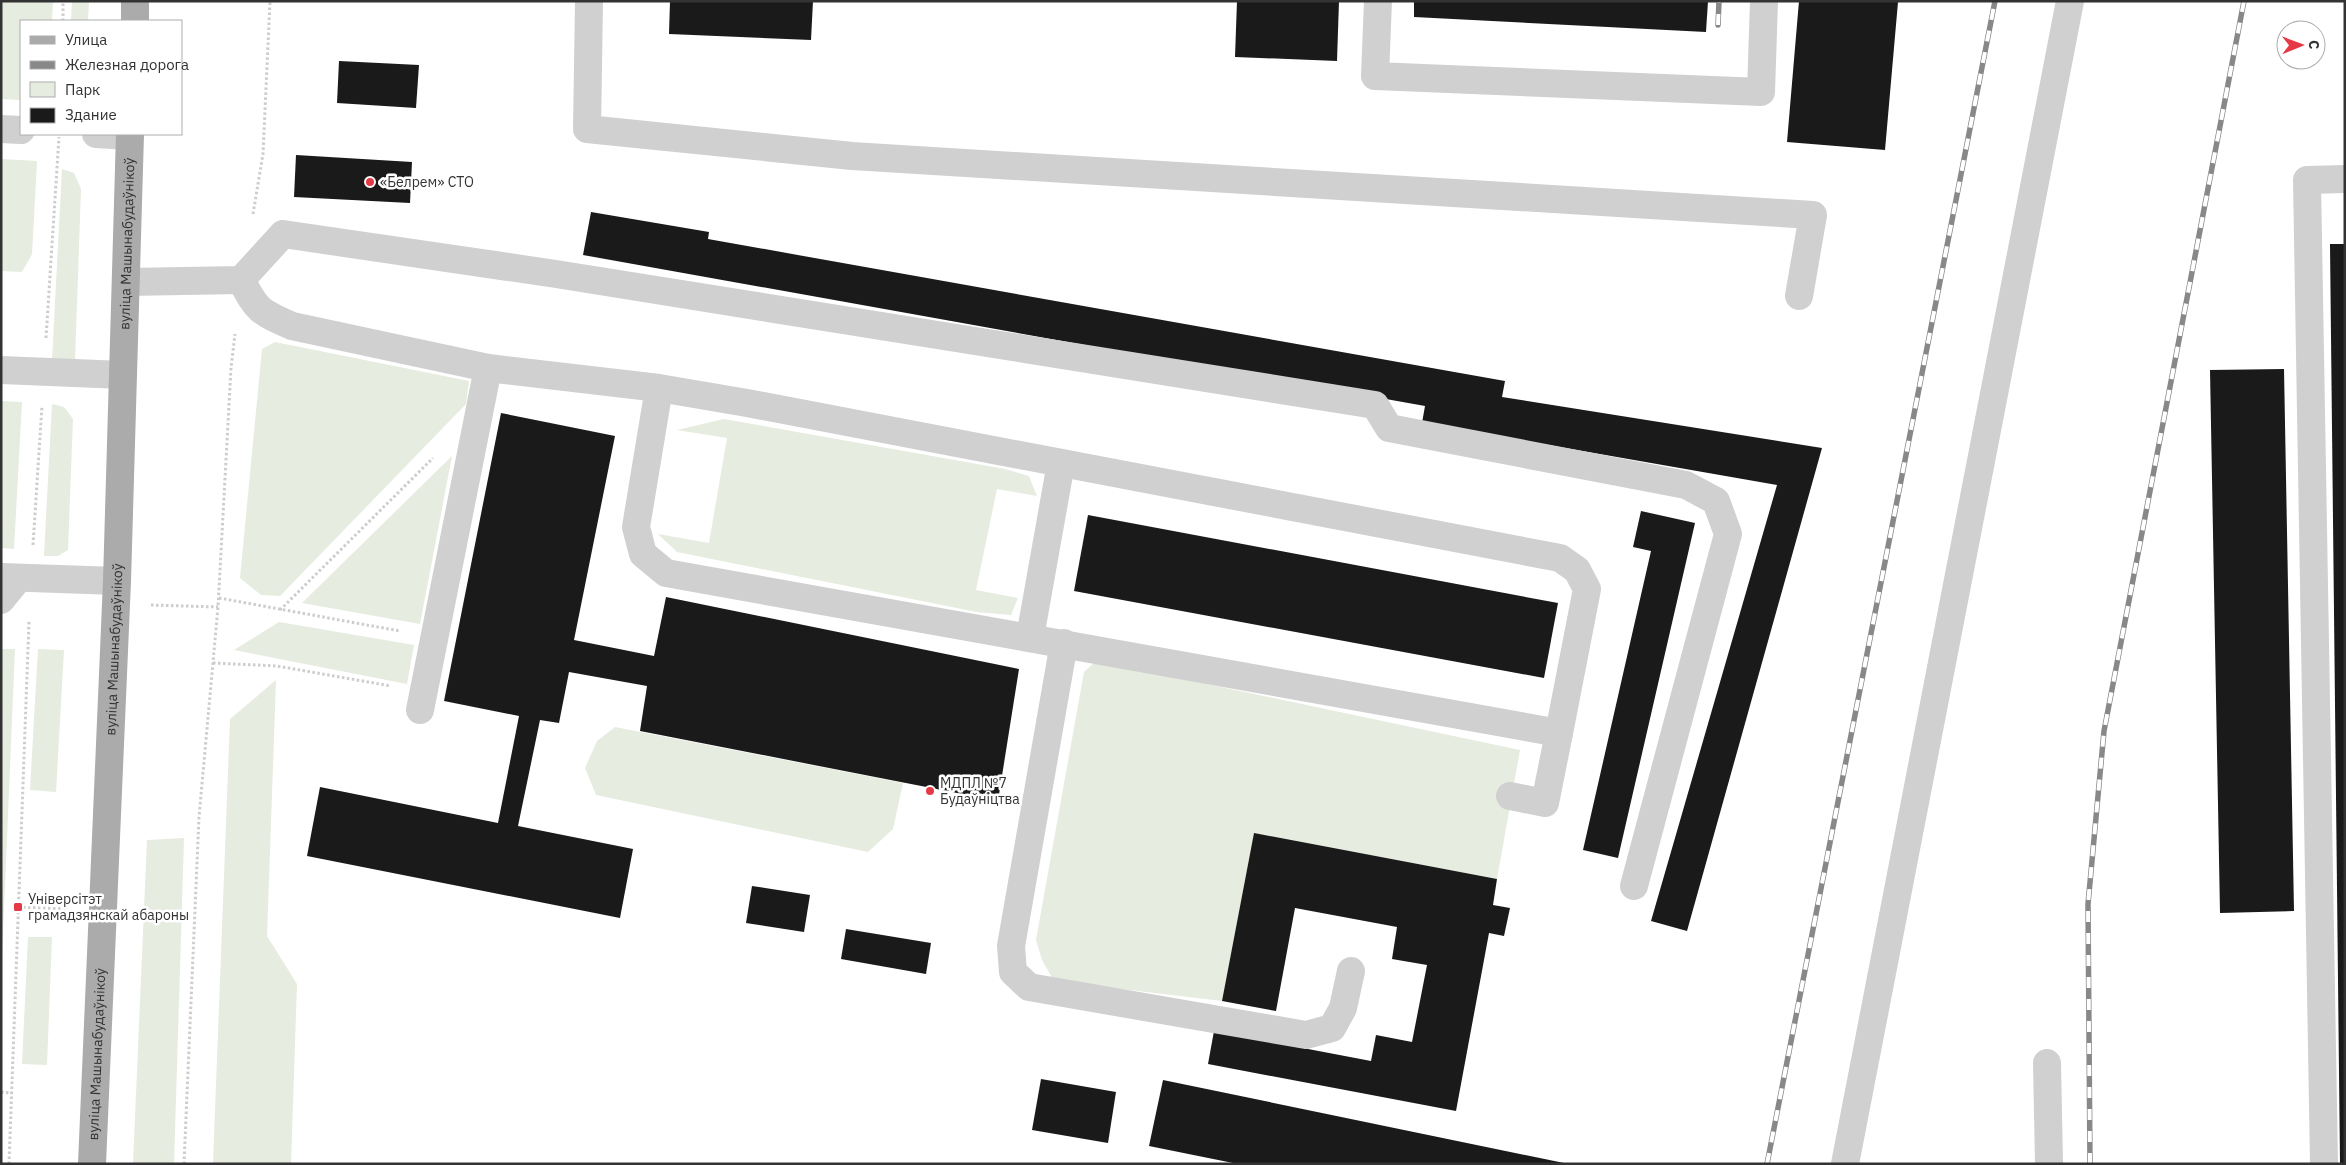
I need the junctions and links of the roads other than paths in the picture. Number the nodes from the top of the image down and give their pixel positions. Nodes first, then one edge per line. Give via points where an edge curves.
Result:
1 (135, 1) edge
2 (589, 1) edge
3 (1378, 1) edge
4 (1764, 1) edge
5 (2070, 1) edge
6 (134, 20) edge
7 (1, 129) edge
8 (20, 130) edge
9 (130, 135) edge
10 (2345, 179) edge
11 (241, 280) junction
12 (126, 282) junction
13 (1800, 296) dead end
14 (488, 368) junction
15 (1, 370) edge
16 (123, 375) junction
17 (659, 388) junction
18 (1061, 463) junction
19 (17, 578) edge
20 (117, 581) junction
21 (1, 600) edge
22 (1030, 637) junction
23 (1064, 643) junction
24 (422, 701) road end
25 (1560, 733) junction
26 (1510, 796) dead end
27 (1634, 886) dead end
28 (1351, 971) dead end
29 (2046, 1062) dead end
30 (92, 1164) edge
31 (1846, 1164) edge
32 (2049, 1164) edge
33 (2324, 1164) edge

1 - 6 main road
2 - 13 lane via 587,129 852,156 1813,215
3 - 4 lane via 1375,76 1761,92
5 - 31 lane
7 - 8 lane
9 - 12 main road, вуліца Машынабудаўнікоў
10 - 33 lane via 2308,180
11 - 12 lane
11 - 14 lane via 255,306 292,326
11 - 27 lane via 283,234 556,274 1375,405 1389,428 1686,485 1716,501 1728,534
12 - 16 main road, вуліца Машынабудаўнікоў
14 - 17 lane
14 - 24 lane
15 - 16 lane
16 - 20 main road, вуліца Машынабудаўнікоў
17 - 18 lane
17 - 22 lane via 636,527 643,554 666,573
18 - 22 lane
18 - 25 lane via 1560,558 1577,570 1587,589
19 - 20 lane
19 - 21 lane
20 - 30 main road, вуліца Машынабудаўнікоў
22 - 23 lane
23 - 25 lane
23 - 28 lane via 1011,946 1013,972 1029,987 1306,1035 1332,1028 1343,1008
25 - 26 lane via 1545,803
29 - 32 lane

